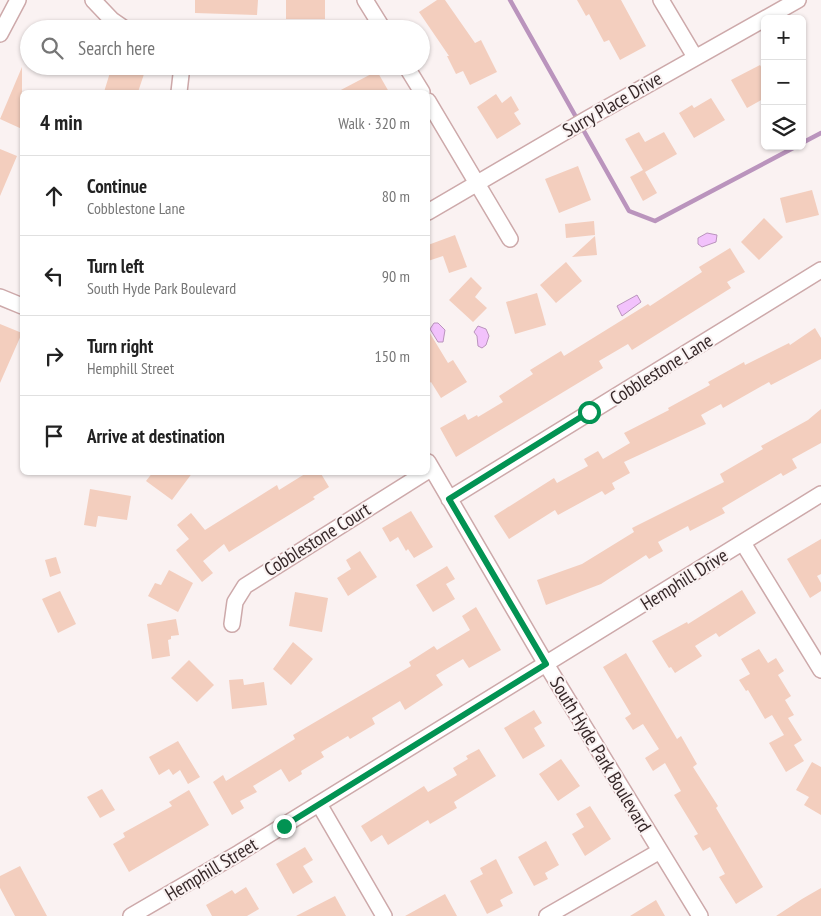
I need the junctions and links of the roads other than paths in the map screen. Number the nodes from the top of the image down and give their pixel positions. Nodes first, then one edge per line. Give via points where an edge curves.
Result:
1 (18, 0) edge
2 (93, 0) edge
3 (365, 0) edge
4 (661, 0) edge
5 (798, 0) edge
6 (112, 20) edge
7 (376, 20) edge
8 (0, 34) edge
9 (695, 57) junction
10 (181, 75) edge
11 (412, 75) edge
12 (180, 90) edge
13 (421, 90) edge
14 (430, 105) edge
15 (477, 182) junction
16 (430, 211) edge
17 (510, 239) dead end
18 (821, 270) edge
19 (0, 297) edge
20 (20, 305) edge
21 (430, 472) edge
22 (419, 475) edge
23 (821, 494) edge
24 (449, 499) junction
25 (743, 543) junction
26 (232, 624) dead end
27 (546, 664) junction
28 (821, 670) edge
29 (319, 804) junction
30 (660, 852) junction
31 (132, 916) edge
32 (384, 916) edge
33 (547, 916) edge
34 (700, 916) edge

1 - 8 street
2 - 6 street
3 - 7 street
4 - 9 street
5 - 9 street, Surry Place Drive
9 - 15 street, Surry Place Drive
10 - 12 street
11 - 13 street
14 - 15 street
15 - 16 street, Surry Place Drive
15 - 17 street
18 - 24 street, Cobblestone Lane
19 - 20 street
21 - 24 street, South Hyde Park Boulevard
22 - 26 street, Cobblestone Court via 245,586 235,602
23 - 25 street, Hemphill Drive
24 - 27 street, South Hyde Park Boulevard
25 - 27 street, Hemphill Drive
25 - 28 street
27 - 29 street, Hemphill Street
27 - 30 street, South Hyde Park Boulevard
29 - 31 street, Hemphill Street
29 - 32 street
30 - 33 street
30 - 34 street, South Hyde Park Boulevard

